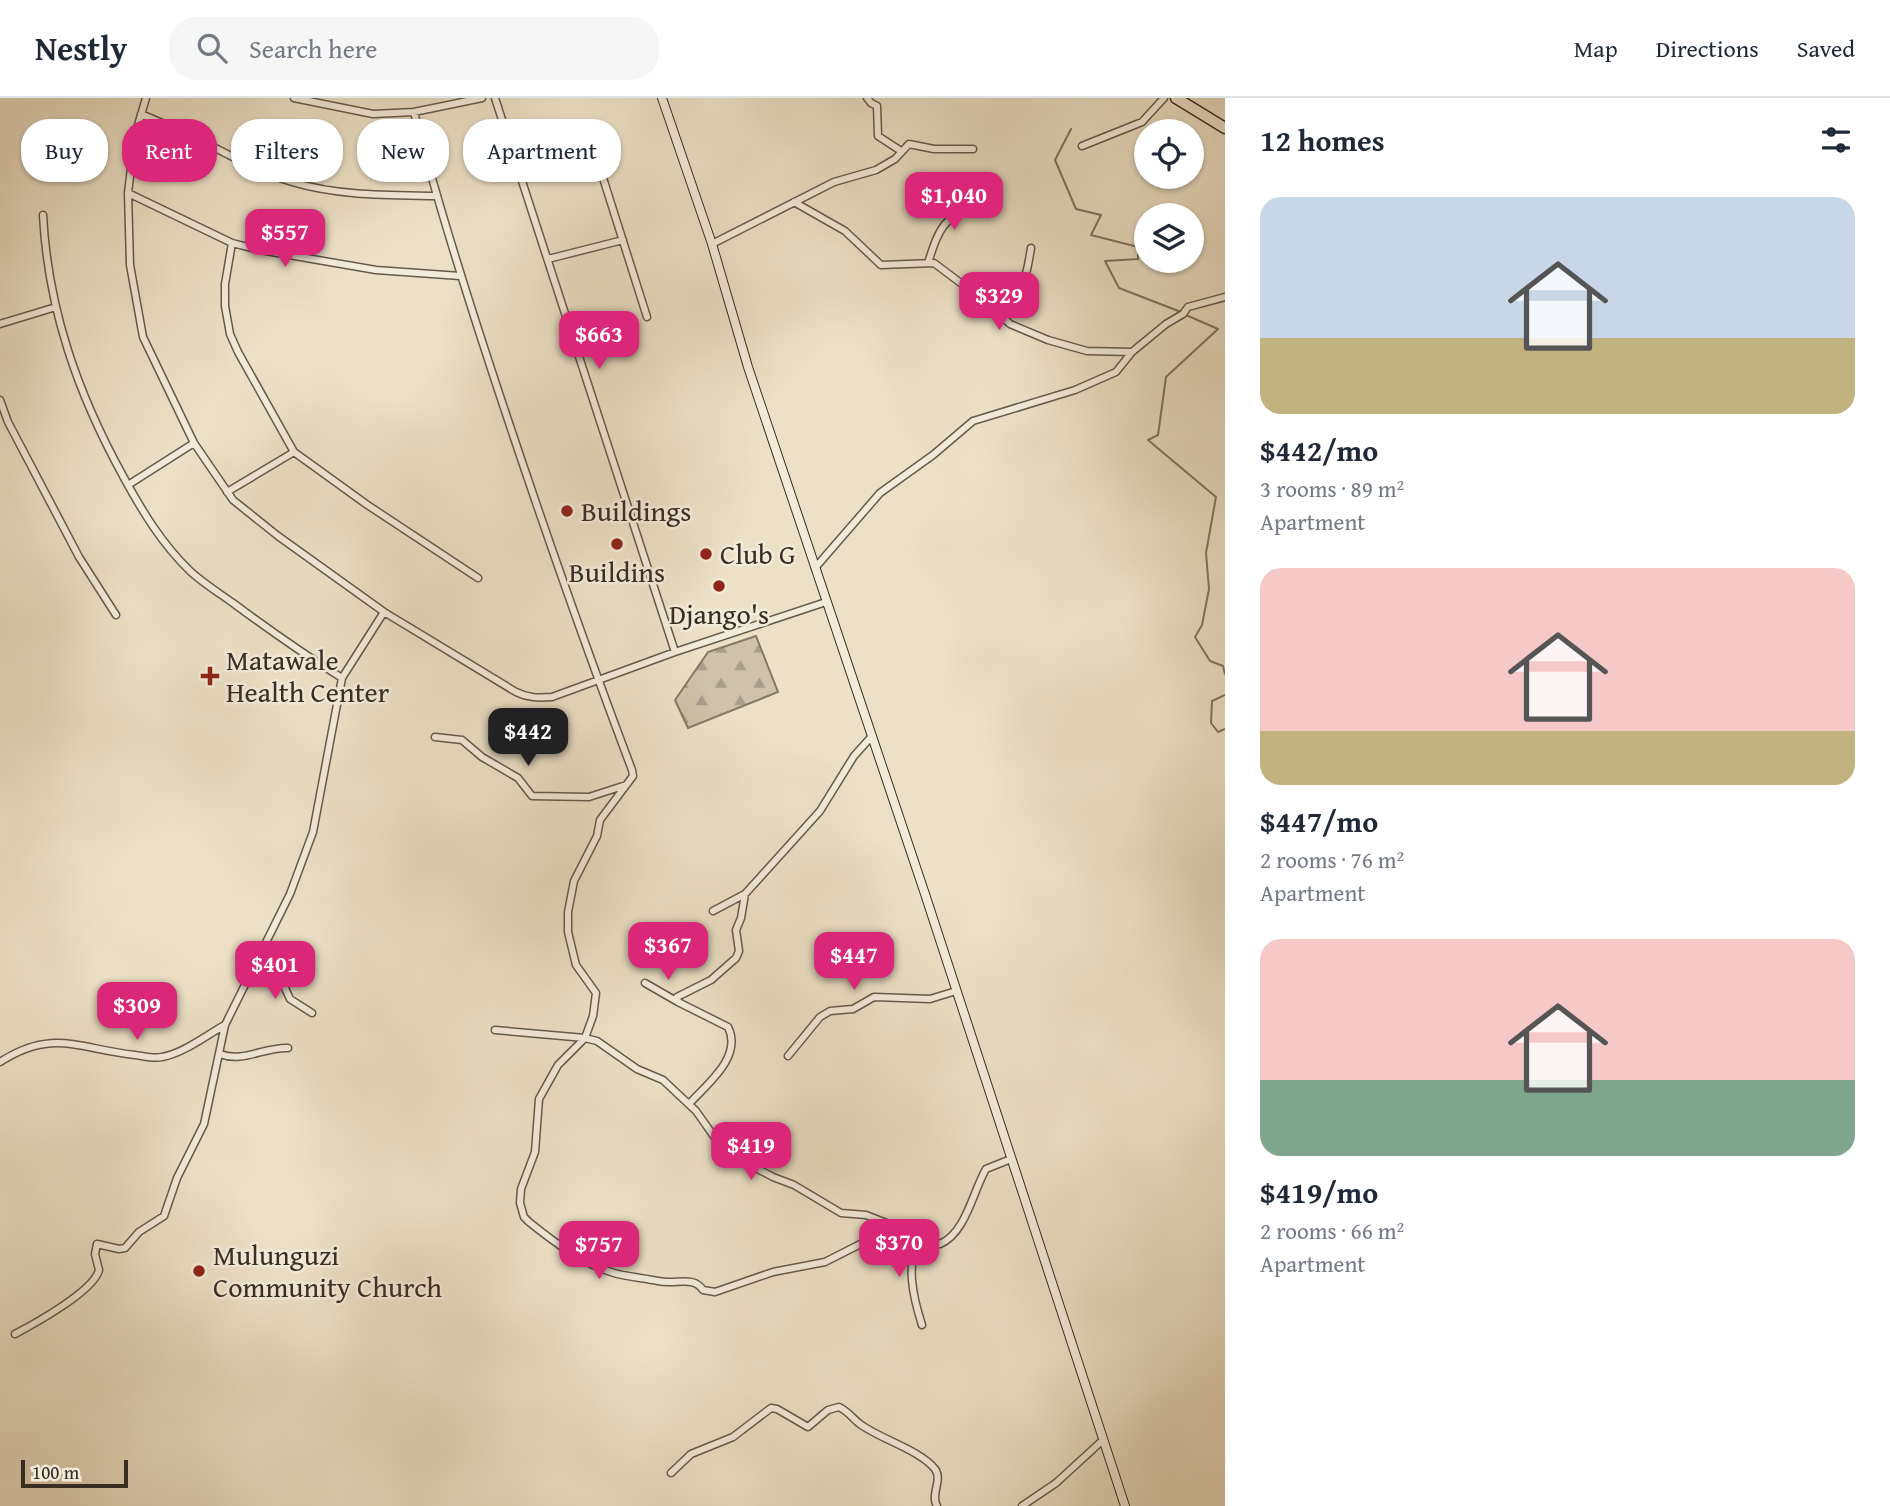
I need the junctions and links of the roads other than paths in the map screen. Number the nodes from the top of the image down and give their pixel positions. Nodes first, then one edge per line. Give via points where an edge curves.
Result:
1 (146, 98) edge
2 (294, 98) edge
3 (482, 98) edge
4 (495, 98) edge
5 (662, 98) edge
6 (867, 98) edge
7 (1164, 98) edge
8 (1176, 98) edge
9 (414, 112) junction
10 (141, 114) junction
11 (1225, 128) edge
12 (1082, 146) dead end
13 (974, 149) dead end
14 (901, 151) junction
15 (604, 182) edge
16 (128, 193) junction
17 (436, 197) junction
18 (977, 200) dead end
19 (794, 202) junction
20 (43, 215) dead end
21 (623, 240) junction
22 (232, 243) junction
23 (712, 244) junction
24 (1031, 248) dead end
25 (548, 259) junction
26 (928, 263) junction
27 (460, 276) junction
28 (1225, 297) edge
29 (990, 305) junction
30 (56, 307) junction
31 (647, 317) dead end
32 (0, 324) edge
33 (1132, 352) junction
34 (1, 405) edge
35 (194, 443) junction
36 (294, 452) junction
37 (128, 485) junction
38 (227, 492) junction
39 (815, 568) junction
40 (478, 578) dead end
41 (826, 602) junction
42 (384, 612) junction
43 (116, 615) dead end
44 (675, 652) junction
45 (342, 678) junction
46 (598, 681) junction
47 (872, 736) junction
48 (435, 737) dead end
49 (627, 784) junction
50 (745, 894) junction
51 (713, 911) dead end
52 (258, 959) junction
53 (645, 983) dead end
54 (956, 991) junction
55 (678, 1002) junction
56 (312, 1013) dead end
57 (225, 1026) junction
58 (495, 1030) dead end
59 (585, 1038) junction
60 (288, 1048) dead end
61 (220, 1054) junction
62 (788, 1056) dead end
63 (0, 1062) edge
64 (689, 1104) junction
65 (1011, 1158) junction
66 (894, 1227) junction
67 (920, 1237) junction
68 (922, 1325) dead end
69 (15, 1334) dead end
70 (1104, 1440) junction
71 (671, 1472) dead end
72 (937, 1506) edge
73 (1022, 1506) edge
74 (1125, 1506) edge

1 - 10 street
2 - 9 street via 373,114
3 - 9 street
4 - 25 street
5 - 23 main road
6 - 14 street via 877,106 878,136
7 - 12 street via 1142,122
8 - 11 highway
9 - 17 street
10 - 16 street
10 - 17 street via 294,182 329,190
13 - 14 street via 909,144
14 - 19 street via 876,170 834,182
15 - 21 street
16 - 22 street
16 - 35 street via 130,265 143,337
17 - 27 street
18 - 26 street via 943,224
19 - 23 street
19 - 26 street via 845,231 881,265
20 - 30 street
21 - 25 street
21 - 31 street
22 - 27 street via 376,270
22 - 36 street via 225,284 230,334
23 - 39 main road
24 - 29 street via 1022,285
25 - 44 street
26 - 29 street via 939,266
27 - 46 street
28 - 33 street via 1188,307
29 - 33 street via 1010,324 1048,340 1087,352
30 - 32 street
30 - 37 street via 75,377
33 - 39 street via 1118,371 1075,390 973,421 880,493
34 - 43 street via 79,557
35 - 37 street
35 - 38 street
36 - 38 street
36 - 40 street
37 - 45 street via 161,539 192,573
38 - 42 street via 298,552
39 - 41 main road
41 - 44 street
41 - 47 main road
42 - 45 street
42 - 46 street via 527,698 552,697
44 - 46 street
45 - 52 street via 313,832 290,894
46 - 49 street via 632,770
47 - 50 street via 854,756 821,811
47 - 54 main road
48 - 49 street via 462,740 519,778 532,796 589,797
49 - 59 street via 600,820 597,836 574,881 568,912 576,965 596,993
50 - 51 street
50 - 55 street via 736,930 736,958 711,980 678,995
52 - 56 street via 278,973 290,999
52 - 57 street
53 - 55 street
54 - 62 street via 930,999 874,997 853,1009 830,1011
54 - 65 main road
55 - 64 street via 730,1032 729,1060
57 - 61 street
57 - 63 street via 159,1058 49,1043 26,1047
58 - 59 street
59 - 64 street via 663,1080
59 - 66 street via 558,1065 539,1099 535,1152 520,1203 529,1222 574,1254 614,1273 666,1283 690,1280 715,1292 763,1275 825,1262
60 - 61 street via 237,1058
61 - 69 street via 204,1124 164,1216 125,1248 97,1244 99,1270 94,1280
64 - 66 street via 720,1145 752,1166 841,1213 866,1215
65 - 67 street via 986,1169 972,1205 945,1241 940,1244
65 - 70 main road
66 - 67 street
67 - 68 street via 912,1262
70 - 73 street
70 - 74 main road
71 - 72 street via 691,1454 733,1437 771,1408 808,1427 828,1410 839,1408 933,1467

